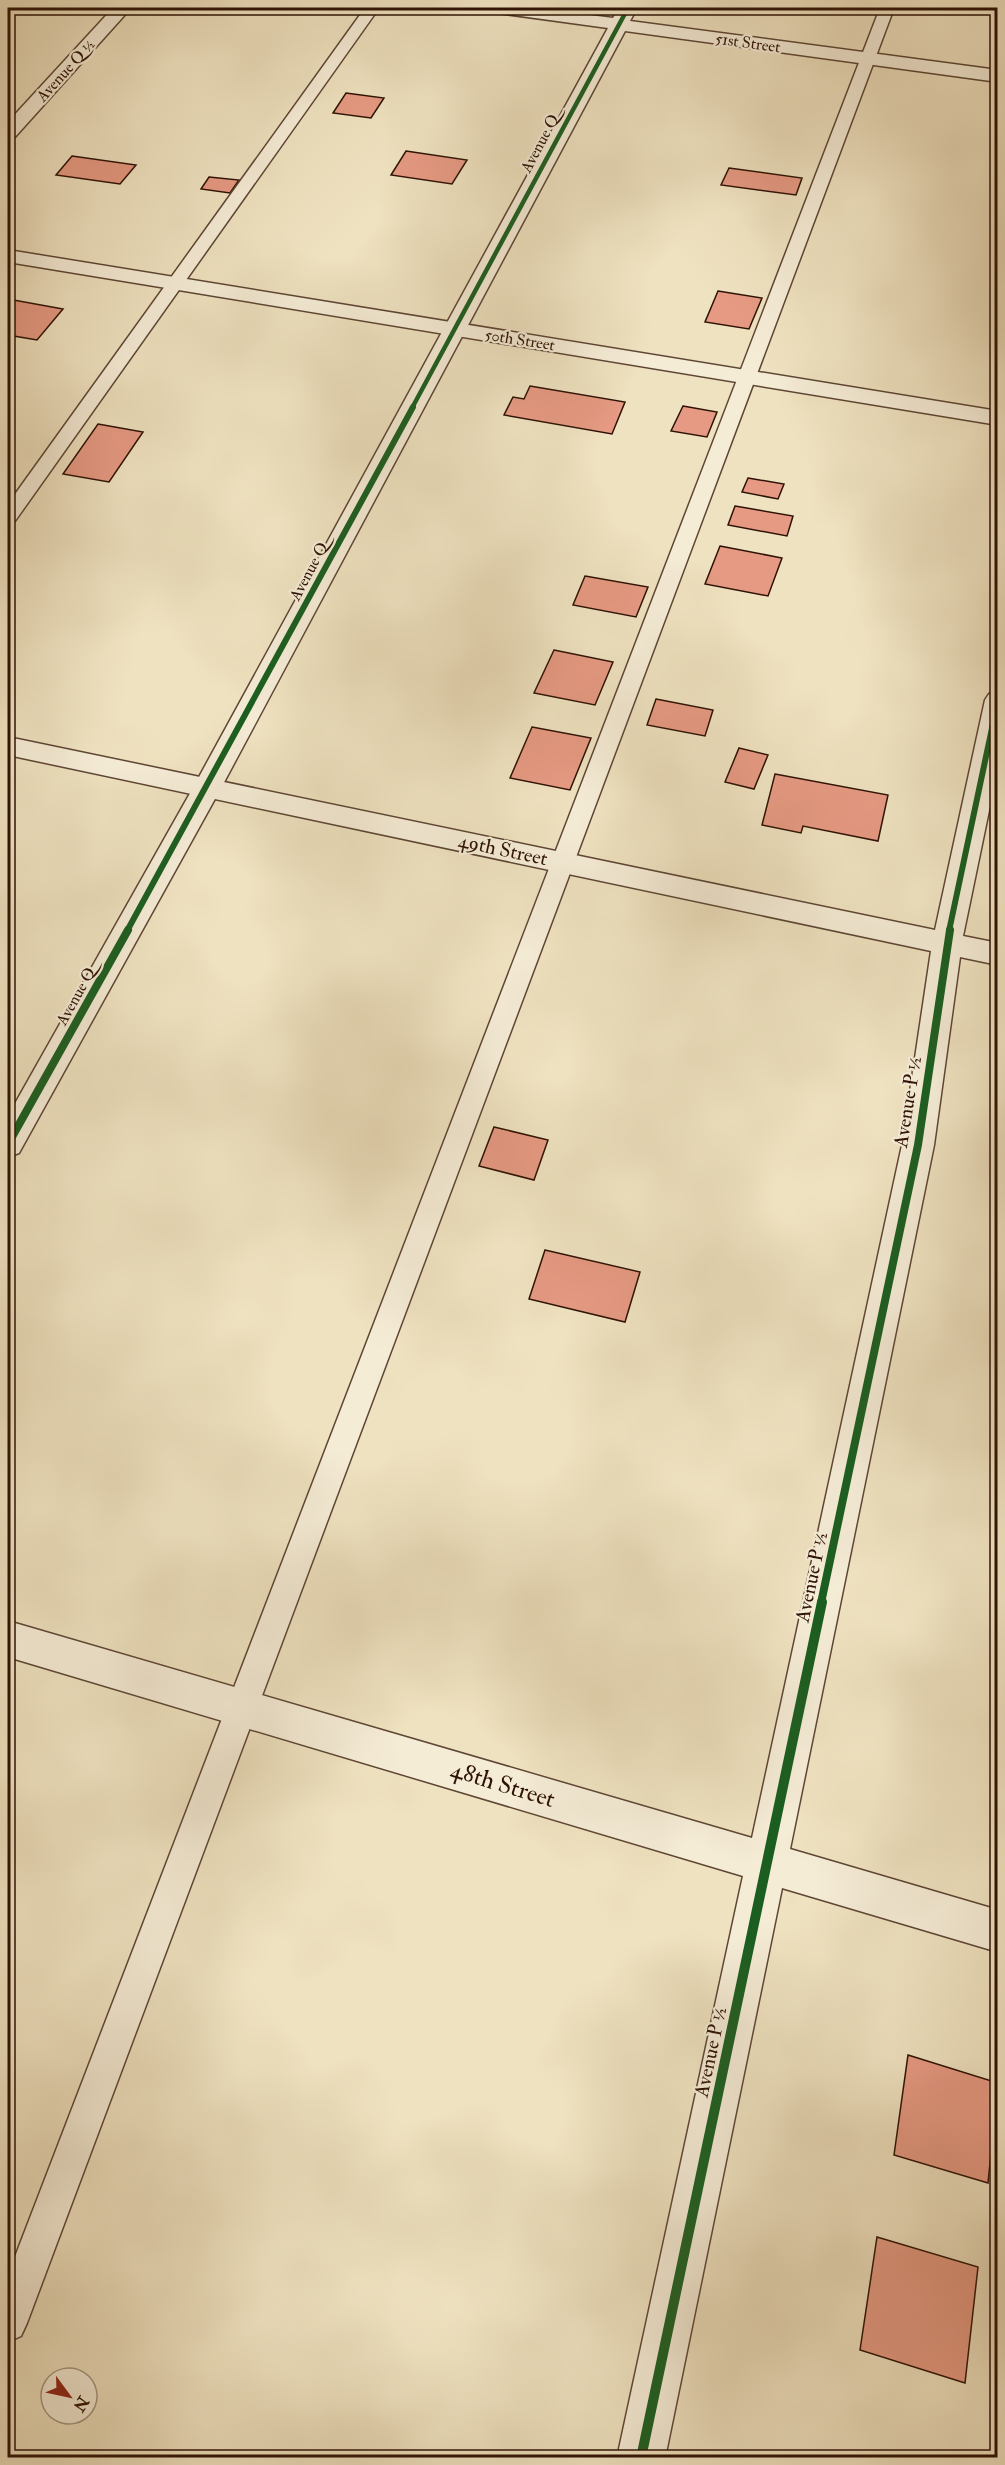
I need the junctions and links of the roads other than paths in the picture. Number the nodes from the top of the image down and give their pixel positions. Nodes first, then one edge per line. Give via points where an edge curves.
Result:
1 (122, 8) edge
2 (372, 8) edge
3 (498, 8) edge
4 (887, 8) edge
5 (624, 16) edge
6 (868, 58) junction
7 (998, 76) edge
8 (8, 133) edge
9 (8, 256) edge
10 (174, 282) junction
11 (454, 328) junction
12 (747, 376) junction
13 (998, 418) edge
14 (8, 517) edge
15 (998, 700) edge
16 (8, 746) edge
17 (207, 788) junction
18 (563, 862) junction
19 (947, 943) junction
20 (998, 954) edge
21 (8, 1144) edge
22 (8, 1639) edge
23 (242, 1707) junction
24 (767, 1862) junction
25 (998, 1930) edge
26 (8, 2323) edge
27 (641, 2457) edge

1 - 8 street, Avenue Q ½
2 - 10 lane
3 - 5 street, 51st Street
4 - 6 lane
5 - 6 street, 51st Street
5 - 11 street, Avenue Q
6 - 7 street, 51st Street
6 - 12 lane
9 - 10 street, 50th Street
10 - 11 street, 50th Street
10 - 14 lane
11 - 12 street, 50th Street
11 - 17 street, Avenue Q
12 - 13 street, 50th Street
12 - 18 lane
15 - 19 street, Avenue P ½
16 - 17 street, 49th Street
17 - 18 street, 49th Street
17 - 21 street, Avenue Q
18 - 19 street, 49th Street
18 - 23 lane
19 - 20 street, 49th Street
19 - 24 street, Avenue P ½ via 918,1145
22 - 23 street, 48th Street
23 - 24 street, 48th Street
23 - 26 lane
24 - 25 street, 48th Street
24 - 27 street, Avenue P ½

